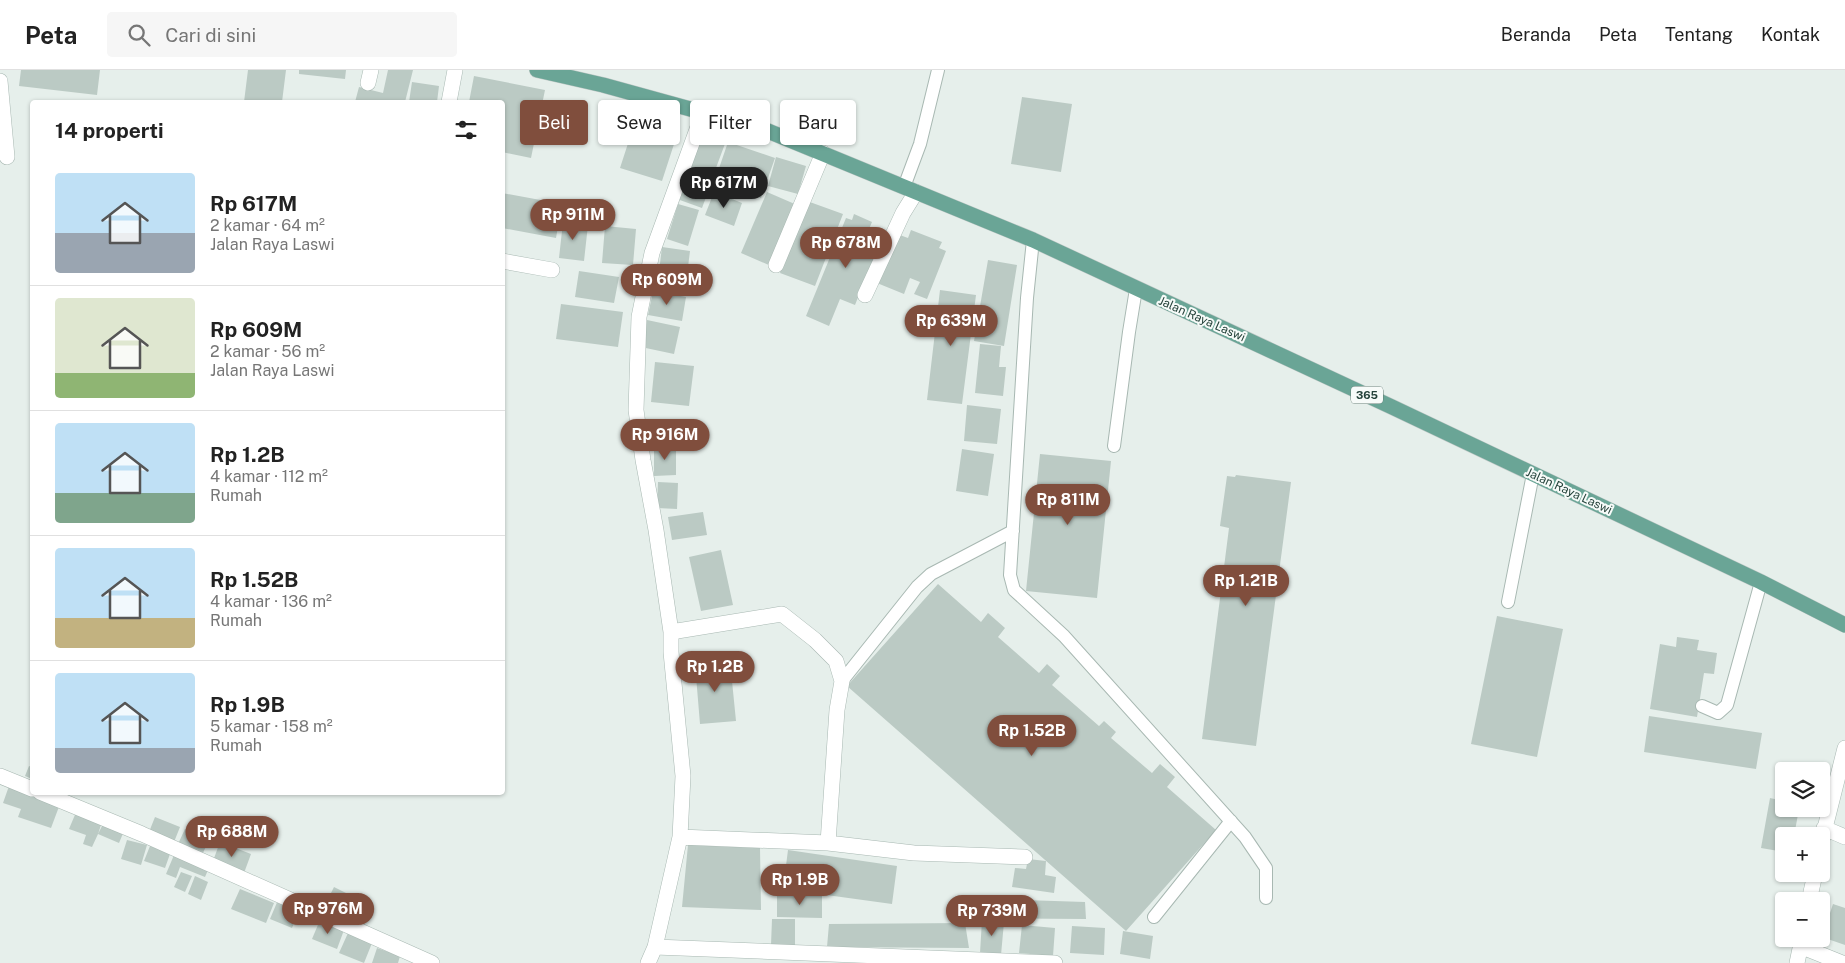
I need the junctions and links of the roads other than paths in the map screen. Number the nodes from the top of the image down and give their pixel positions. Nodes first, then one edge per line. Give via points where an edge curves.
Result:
1 (455, 70) edge
2 (537, 70) edge
3 (938, 70) edge
4 (591, 76) edge
5 (0, 81) edge
6 (449, 100) edge
7 (690, 109) edge
8 (770, 132) edge
9 (691, 145) edge
10 (823, 154) junction
11 (7, 157) dead end
12 (910, 189) junction
13 (1032, 240) junction
14 (505, 262) edge
15 (776, 265) dead end
16 (552, 270) dead end
17 (1136, 289) junction
18 (865, 295) dead end
19 (1114, 446) dead end
20 (1533, 474) junction
21 (1013, 530) junction
22 (1761, 582) junction
23 (1508, 602) dead end
24 (1845, 625) edge
25 (671, 632) junction
26 (842, 681) junction
27 (1702, 706) dead end
28 (1845, 748) edge
29 (0, 776) edge
30 (30, 789) edge
31 (47, 795) edge
32 (1232, 821) junction
33 (1824, 827) edge
34 (1830, 831) edge
35 (680, 837) junction
36 (1845, 837) edge
37 (828, 843) junction
38 (1024, 857) dead end
39 (1266, 898) dead end
40 (1154, 918) dead end
41 (655, 947) junction
42 (1800, 947) edge
43 (1811, 947) edge
44 (432, 963) edge
45 (648, 963) edge
46 (1054, 963) edge
47 (1797, 963) edge
48 (1842, 963) edge

1 - 6 street
2 - 4 main road, Jalan Raya Laswi / 365
3 - 12 lane
4 - 7 main road, Jalan Raya Laswi / 365
5 - 11 street
8 - 10 main road, Jalan Raya Laswi / 365
9 - 25 street via 652,253 639,317 636,410
10 - 12 main road, Jalan Raya Laswi / 365
10 - 15 street
12 - 13 main road, Jalan Raya Laswi / 365
12 - 18 street via 903,213
13 - 17 main road, Jalan Raya Laswi / 365
13 - 21 lane
14 - 16 street
17 - 19 lane
17 - 20 main road, Jalan Raya Laswi / 365
20 - 22 main road, Jalan Raya Laswi / 365
20 - 23 lane
21 - 26 lane via 931,574
21 - 32 lane via 1010,575 1014,590 1064,636
22 - 24 main road, Jalan Raya Laswi / 365
22 - 27 lane via 1728,705 1718,713
25 - 26 street via 782,614 836,661
25 - 35 street via 683,776
26 - 37 street
28 - 33 street
29 - 30 street
31 - 44 street
32 - 39 lane via 1266,868
32 - 40 lane
34 - 36 street
35 - 37 street
35 - 41 street
37 - 38 street via 914,853
41 - 45 street
41 - 46 street
42 - 47 street
43 - 48 street

